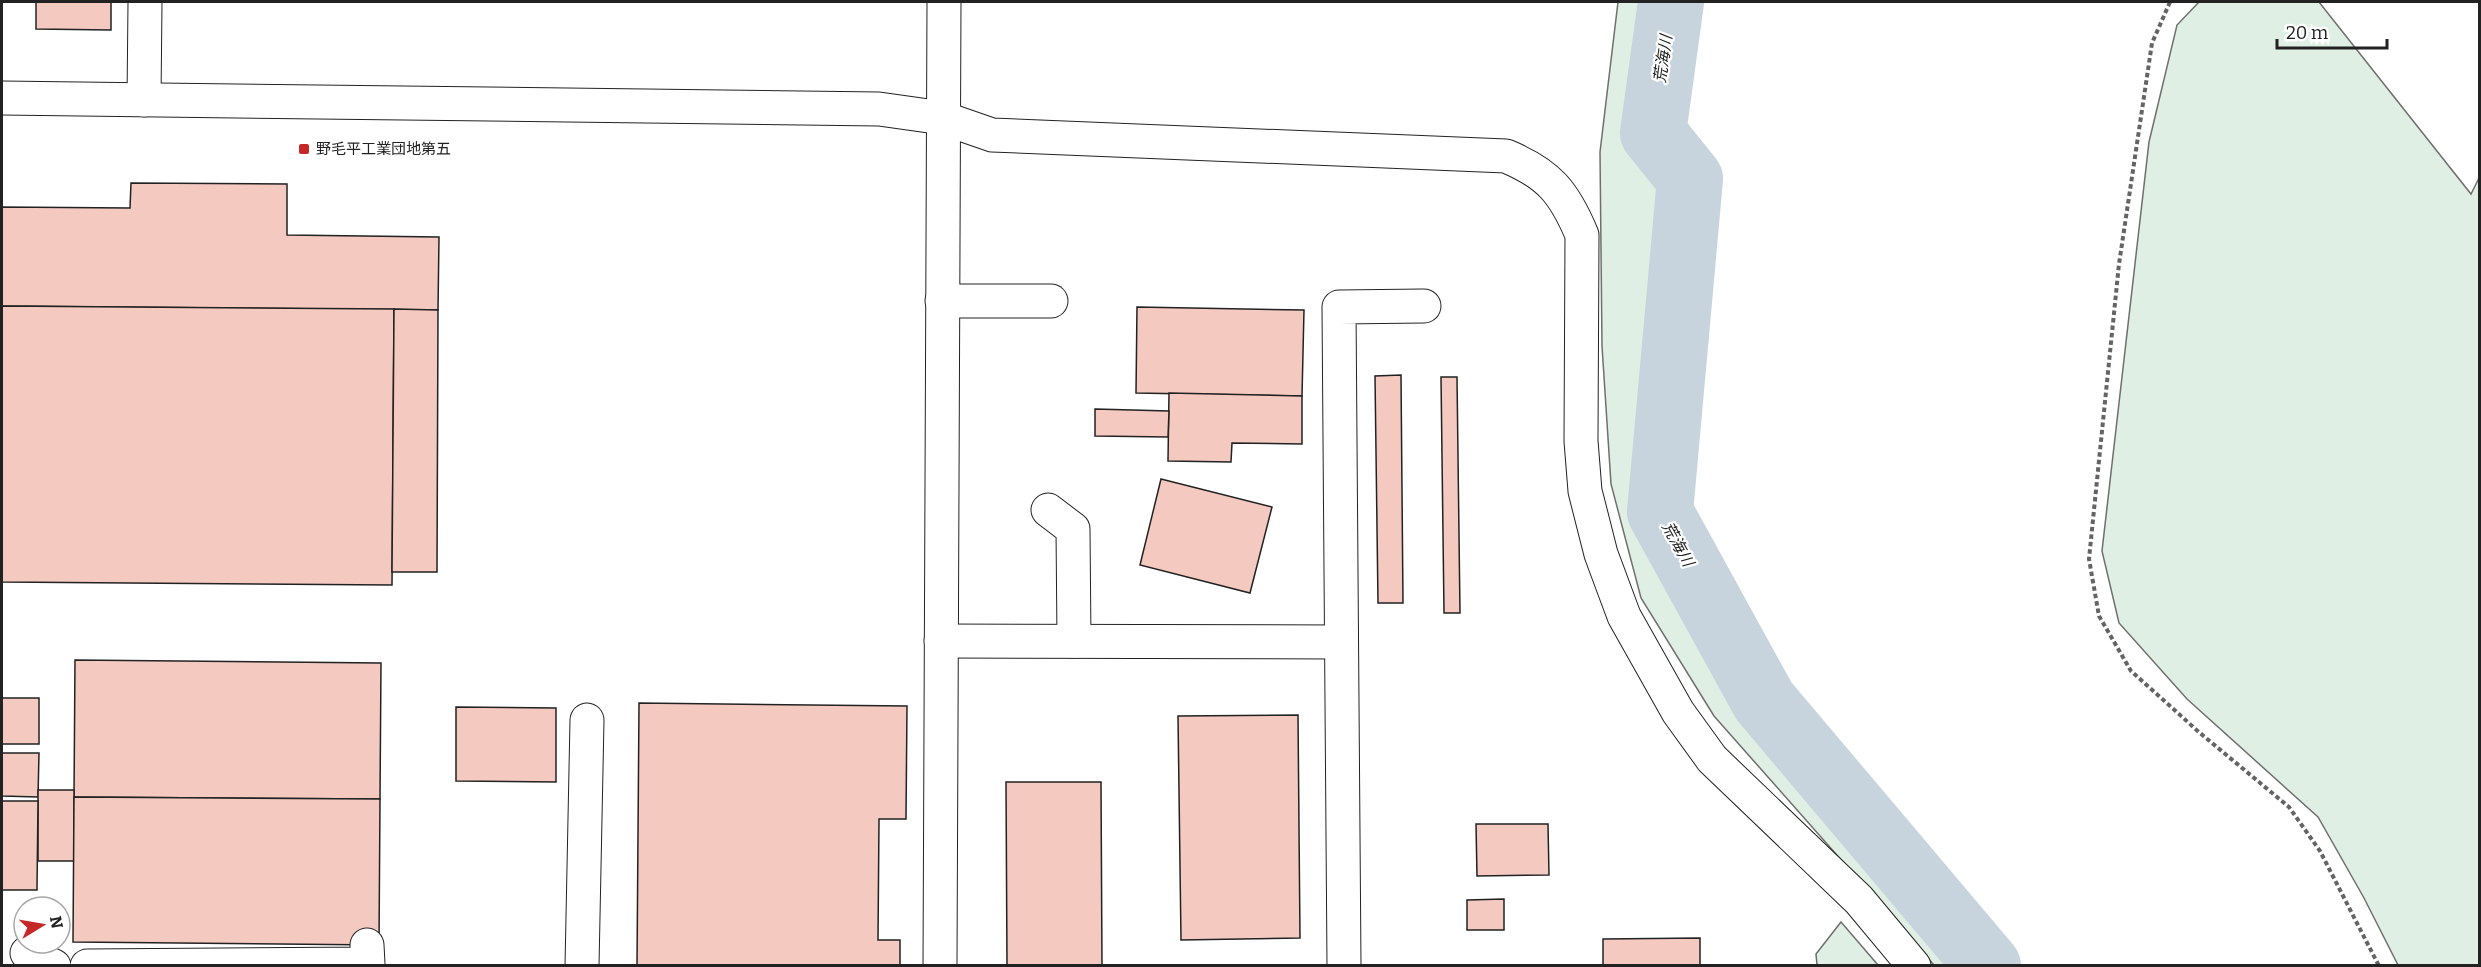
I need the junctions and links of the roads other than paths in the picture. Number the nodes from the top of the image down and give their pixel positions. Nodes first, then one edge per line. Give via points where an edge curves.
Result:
1 (145, 2) edge
2 (944, 2) edge
3 (2, 98) edge
4 (144, 100) junction
5 (943, 118) junction
6 (1051, 301) dead end
7 (942, 302) junction
8 (1424, 306) dead end
9 (1048, 510) dead end
10 (941, 641) junction
11 (1074, 641) junction
12 (1341, 642) junction
13 (587, 720) dead end
14 (367, 945) dead end
15 (87, 966) edge
16 (582, 966) edge
17 (940, 966) edge
18 (1344, 966) edge
19 (1914, 966) edge

1 - 4 street
2 - 5 street
3 - 4 street
4 - 5 street via 879,109
5 - 7 street
5 - 19 street via 992,135 1506,156 1534,168 1553,184 1570,206 1582,235 1581,441 1585,491 1601,554 1624,616 1678,712 1712,759 1859,900
6 - 7 street
7 - 10 street
8 - 12 street via 1339,307
9 - 11 street via 1073,529
10 - 11 street
10 - 17 street
11 - 12 street
12 - 18 street
13 - 16 street
14 - 15 street via 368,964

